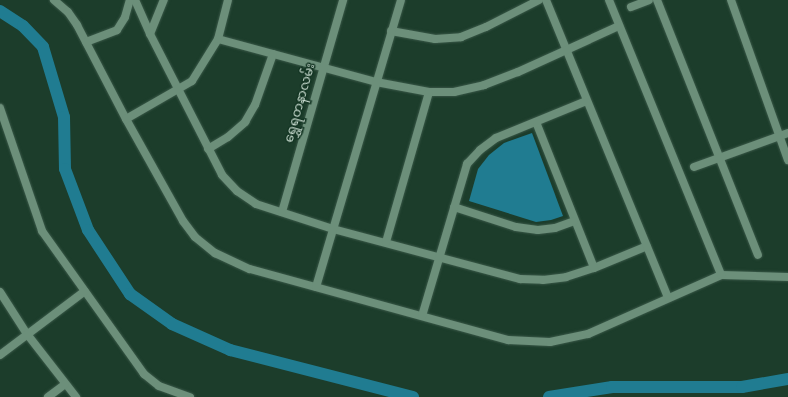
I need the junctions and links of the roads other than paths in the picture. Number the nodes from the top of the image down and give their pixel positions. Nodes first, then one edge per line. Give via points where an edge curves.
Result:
1 (130, 0) edge
2 (135, 0) edge
3 (164, 0) edge
4 (228, 0) edge
5 (342, 0) edge
6 (401, 0) edge
7 (539, 0) edge
8 (546, 0) edge
9 (609, 0) edge
10 (649, 0) edge
11 (657, 0) edge
12 (731, 0) edge
13 (56, 1) edge
14 (631, 7) dead end
15 (619, 26) junction
16 (392, 31) junction
17 (150, 34) junction
18 (218, 39) junction
19 (86, 42) junction
20 (566, 50) junction
21 (273, 54) junction
22 (323, 68) junction
23 (376, 82) junction
24 (177, 89) junction
25 (429, 92) junction
26 (586, 102) junction
27 (0, 108) edge
28 (126, 119) junction
29 (536, 122) junction
30 (788, 133) edge
31 (779, 136) junction
32 (208, 149) junction
33 (719, 157) junction
34 (788, 160) edge
35 (694, 167) dead end
36 (454, 207) junction
37 (282, 212) junction
38 (574, 221) junction
39 (333, 229) junction
40 (386, 242) junction
41 (647, 246) junction
42 (758, 255) dead end
43 (440, 257) junction
44 (594, 268) junction
45 (721, 275) junction
46 (788, 277) edge
47 (316, 287) junction
48 (85, 291) junction
49 (0, 292) edge
50 (668, 298) junction
51 (422, 316) junction
52 (27, 334) junction
53 (0, 355) edge
54 (65, 384) junction
55 (48, 397) edge
56 (76, 397) edge
57 (190, 397) edge

1 - 19 street via 125,17 117,30
2 - 17 street
3 - 17 street
4 - 18 street
5 - 22 street, ရွှေရတနာလမ်း
6 - 16 street
7 - 16 street via 461,37 435,39
8 - 20 street
9 - 15 street
10 - 14 street
11 - 33 street
12 - 31 street
13 - 19 street via 68,12
15 - 20 street
15 - 45 street
16 - 23 street
17 - 24 street
18 - 21 street
18 - 24 street via 192,81
19 - 28 street
20 - 25 street via 484,85 454,92
20 - 26 street
21 - 22 street
21 - 32 street via 256,105 245,122 228,137
22 - 23 street
22 - 37 street, ရွှေရတနာလမ်း
23 - 25 street
23 - 39 street
24 - 28 street
24 - 32 street
25 - 40 street
26 - 29 street
26 - 41 street
27 - 48 street via 42,231
28 - 47 street via 195,237 215,253 250,269
29 - 36 street via 496,138 480,150 467,164
29 - 38 street
30 - 31 street
31 - 33 street
31 - 34 street
32 - 37 street via 222,175 236,191 256,204
33 - 35 street
33 - 42 street
36 - 38 street via 516,227 538,230 555,228
36 - 43 street
37 - 39 street
38 - 44 street
39 - 40 street
39 - 47 street
40 - 43 street
41 - 44 street
41 - 50 street
43 - 44 street via 520,279 566,277
43 - 51 street
45 - 46 street
45 - 50 street
47 - 51 street
48 - 52 street
48 - 57 street via 144,374 159,386
49 - 52 street
50 - 51 street via 588,334 550,342 508,340
52 - 53 street
52 - 54 street
54 - 55 street
54 - 56 street

